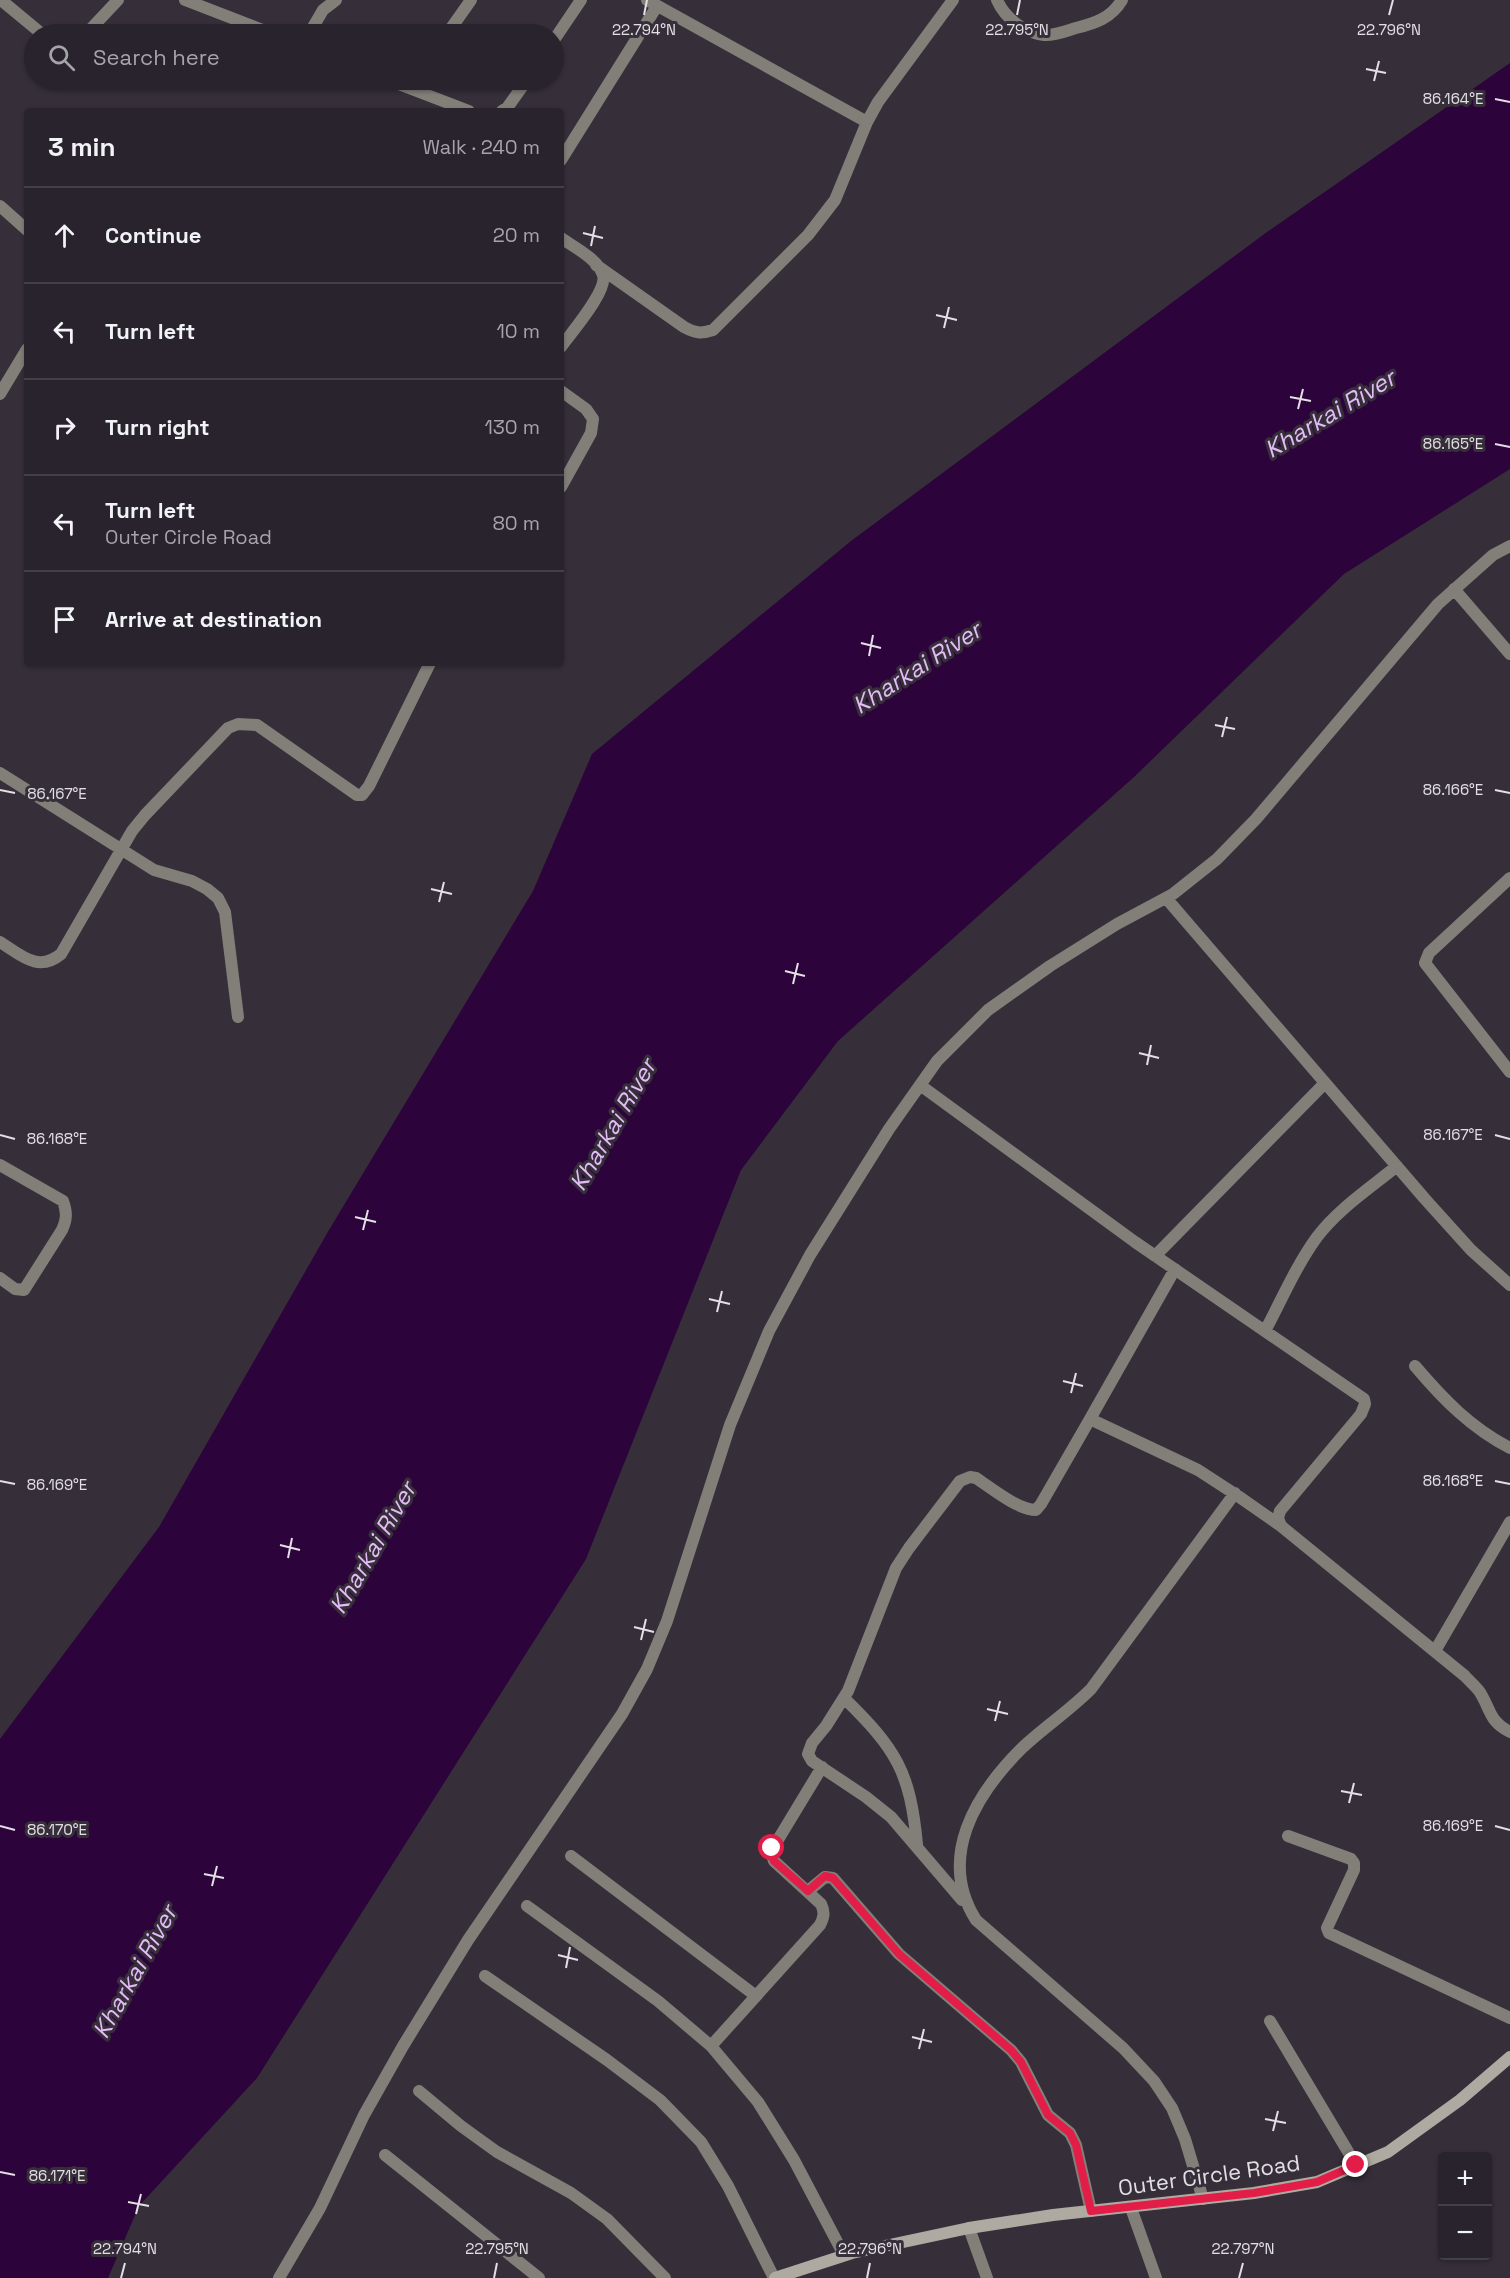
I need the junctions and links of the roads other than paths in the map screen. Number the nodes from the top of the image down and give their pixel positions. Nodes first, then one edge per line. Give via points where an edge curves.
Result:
1 (1, 0) edge
2 (118, 0) edge
3 (185, 0) edge
4 (336, 0) edge
5 (471, 0) edge
6 (581, 0) edge
7 (953, 0) edge
8 (997, 0) edge
9 (1122, 0) edge
10 (652, 3) edge
11 (30, 24) edge
12 (95, 24) edge
13 (247, 24) edge
14 (315, 24) edge
15 (454, 24) edge
16 (564, 25) edge
17 (425, 90) edge
18 (519, 90) edge
19 (463, 108) edge
20 (506, 108) edge
21 (867, 122) junction
22 (564, 155) edge
23 (0, 206) edge
24 (24, 227) edge
25 (564, 240) edge
26 (597, 265) junction
27 (564, 342) edge
28 (24, 355) edge
29 (564, 393) edge
30 (0, 394) edge
31 (564, 482) edge
32 (1510, 546) edge
33 (1454, 589) junction
34 (1510, 654) edge
35 (429, 666) edge
36 (0, 773) edge
37 (120, 848) junction
38 (1510, 878) edge
39 (1166, 898) junction
40 (0, 942) edge
41 (238, 1017) dead end
42 (1510, 1072) edge
43 (1325, 1083) junction
44 (920, 1085) junction
45 (0, 1165) edge
46 (1396, 1166) junction
47 (1155, 1256) junction
48 (1175, 1269) junction
49 (0, 1278) edge
50 (1510, 1285) edge
51 (1265, 1331) junction
52 (1415, 1366) dead end
53 (1090, 1419) junction
54 (1510, 1448) edge
55 (1235, 1493) junction
56 (1510, 1522) edge
57 (1281, 1527) junction
58 (1435, 1651) junction
59 (844, 1698) junction
60 (1510, 1732) edge
61 (822, 1767) junction
62 (1288, 1836) dead end
63 (916, 1844) junction
64 (571, 1856) dead end
65 (808, 1891) junction
66 (965, 1903) junction
67 (527, 1906) dead end
68 (485, 1976) dead end
69 (756, 1995) junction
70 (1510, 2018) edge
71 (1270, 2021) dead end
72 (711, 2046) junction
73 (1510, 2057) edge
74 (419, 2091) dead end
75 (385, 2155) dead end
76 (1356, 2165) junction
77 (1203, 2199) junction
78 (1131, 2208) junction
79 (1091, 2211) junction
80 (969, 2228) junction
81 (844, 2255) junction
82 (279, 2278) edge
83 (539, 2278) edge
84 (665, 2278) edge
85 (775, 2278) edge
86 (987, 2278) edge
87 (1156, 2278) edge

1 - 11 street
2 - 12 street
3 - 13 street
4 - 14 street via 323,10
5 - 15 street
6 - 16 street
7 - 21 street
8 - 9 street via 1014,23 1045,35 1096,23 1108,17
10 - 21 street
10 - 22 street
17 - 19 street
18 - 20 street
21 - 26 street via 835,200 808,235 713,330 693,332 684,327
23 - 24 street
25 - 26 street
26 - 27 street via 603,285
28 - 30 street
29 - 31 street via 593,419 591,433
32 - 33 street via 1493,555
33 - 34 street
33 - 39 street via 1256,819 1217,859
35 - 37 street via 362,795 266,729 257,724 238,724 228,728 145,815
36 - 37 street
37 - 40 street via 61,954 52,962 28,960
37 - 41 street via 154,870 192,881 218,898 225,912
38 - 42 street via 1429,953 1425,963
39 - 43 street
39 - 44 street via 1050,966 988,1010 937,1061
43 - 46 street
43 - 47 street
44 - 47 street
44 - 82 street via 810,1255 769,1331 730,1425 667,1621 647,1669 622,1714 468,1940 409,2036
45 - 49 street via 63,1201 66,1211 62,1230 24,1290 15,1289
46 - 50 street via 1471,1250
46 - 51 street via 1318,1236
47 - 48 street
48 - 51 street
48 - 53 street
51 - 57 street via 1360,1395 1365,1404 1361,1414 1280,1512
52 - 54 street via 1471,1424
53 - 55 street via 1198,1470
53 - 59 street via 1035,1510 1018,1505 976,1478 960,1481 896,1568
55 - 57 street
55 - 66 street via 1091,1689 1022,1749 993,1781 974,1810 964,1835 960,1880
56 - 58 street
57 - 58 street
58 - 60 street via 1481,1693 1489,1713
59 - 61 street via 808,1748 809,1758
59 - 63 street via 879,1734 899,1764 911,1799
61 - 63 street via 891,1817
61 - 65 street via 772,1848 774,1861
62 - 70 street via 1354,1863 1327,1928 1329,1933
63 - 66 street
64 - 69 street
65 - 69 street via 824,1910 820,1925
65 - 79 street via 825,1876 833,1878 904,1960 1011,2050 1048,2115 1070,2133 1076,2145
66 - 77 street via 976,1920 1123,2048 1154,2081 1172,2108 1185,2139
67 - 72 street via 658,2001
68 - 85 street via 660,2100 701,2142
69 - 72 street
71 - 76 street
72 - 81 street via 758,2102
73 - 76 main road, Outer Circle Road via 1460,2100 1388,2152
74 - 84 street via 497,2152 607,2218
75 - 83 street
76 - 77 main road, Outer Circle Road via 1317,2182
77 - 78 main road, Outer Circle Road
78 - 79 main road, Outer Circle Road
78 - 87 street
79 - 80 main road, Outer Circle Road
80 - 81 main road, Outer Circle Road
80 - 86 street
81 - 85 main road, Outer Circle Road

